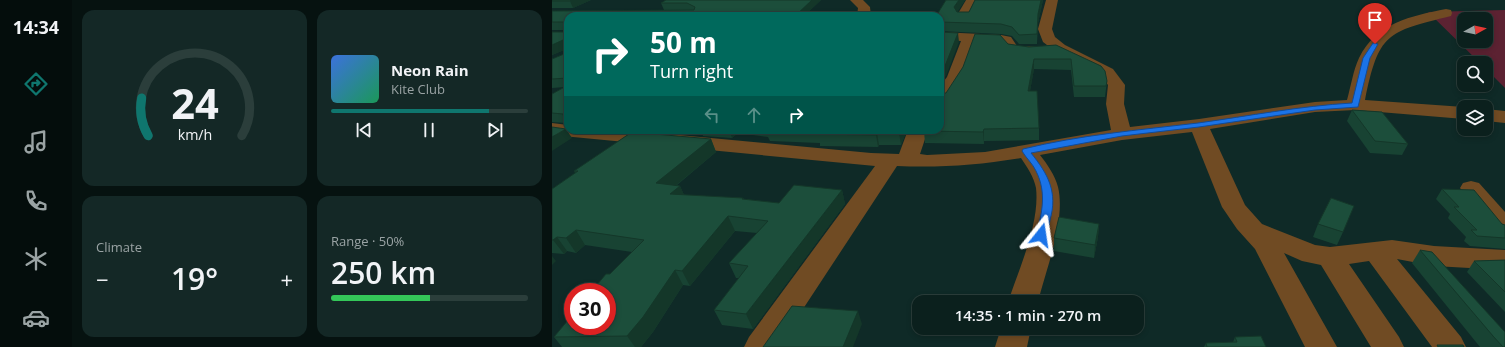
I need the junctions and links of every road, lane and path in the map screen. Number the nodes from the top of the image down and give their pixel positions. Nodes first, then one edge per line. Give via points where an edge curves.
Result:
1 (856, 0) edge
2 (972, 0) edge
3 (1052, 0) edge
4 (864, 12) edge
5 (1446, 13) dead end
6 (963, 17) edge
7 (944, 36) edge
8 (970, 38) junction
9 (1060, 48) junction
10 (944, 93) edge
11 (1355, 105) junction
12 (1457, 112) edge
13 (1493, 115) edge
14 (1505, 116) edge
15 (1199, 125) junction
16 (552, 129) edge
17 (564, 130) edge
18 (651, 134) edge
19 (915, 134) edge
20 (1122, 134) junction
21 (691, 136) edge
22 (1026, 151) junction
23 (899, 160) junction
24 (1472, 188) edge
25 (1505, 228) edge
26 (1255, 231) junction
27 (1375, 250) junction
28 (1434, 256) junction
29 (1330, 257) junction
30 (1505, 260) edge
31 (1459, 285) edge
32 (1025, 295) edge
33 (1014, 335) edge
34 (760, 347) edge
35 (1010, 347) edge
36 (1321, 347) edge
37 (1388, 347) edge
38 (1450, 347) edge

1 - 4 street via 864,7
2 - 6 street
3 - 9 street via 1044,30 1048,39
5 - 11 street via 1408,22 1383,34 1367,58
7 - 8 street
8 - 9 street via 1006,40 1013,50 1021,51
8 - 10 street via 955,76
9 - 20 street via 1107,72 1116,85 1115,104
11 - 12 street
11 - 15 street via 1315,108
13 - 14 street
15 - 20 street
15 - 26 street via 1234,207
16 - 17 street
18 - 21 street
19 - 23 street
20 - 22 street
21 - 23 street
22 - 23 street via 985,158
22 - 32 street via 1040,170 1047,189 1048,209
23 - 34 street
24 - 25 street
26 - 29 street via 1311,254
26 - 36 street via 1275,258
27 - 28 street via 1410,250
27 - 29 street
27 - 38 street
28 - 30 street
28 - 31 street
29 - 37 street
33 - 35 street

